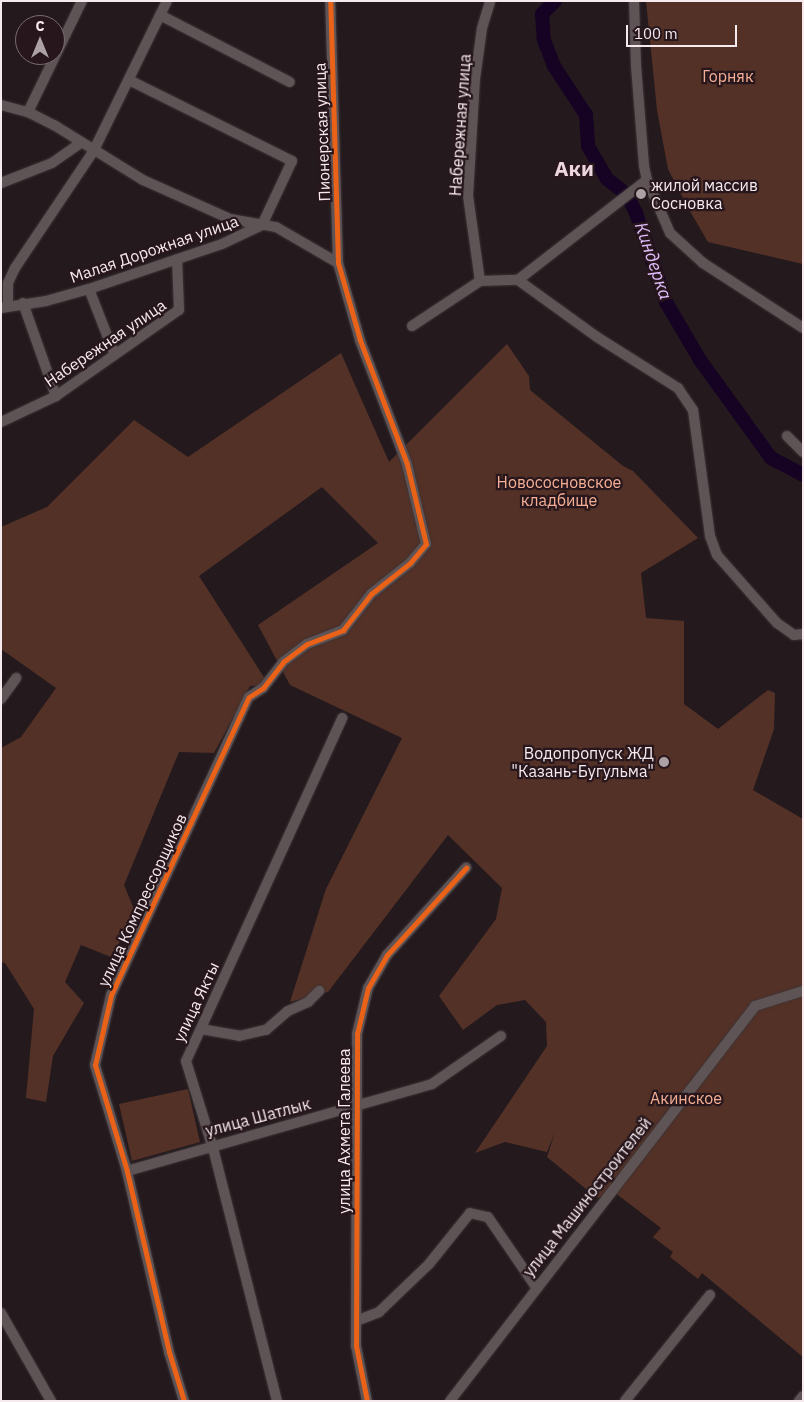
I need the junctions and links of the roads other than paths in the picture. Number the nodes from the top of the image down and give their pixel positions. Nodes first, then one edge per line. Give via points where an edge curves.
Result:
1 (82, 1) edge
2 (167, 1) edge
3 (330, 1) edge
4 (490, 1) edge
5 (634, 1) edge
6 (160, 15) junction
7 (129, 80) junction
8 (290, 82) dead end
9 (1, 105) edge
10 (28, 112) junction
11 (81, 143) junction
12 (94, 152) junction
13 (647, 180) junction
14 (1, 183) edge
15 (262, 225) junction
16 (177, 259) junction
17 (338, 263) junction
18 (518, 280) junction
19 (480, 281) junction
20 (89, 289) junction
21 (23, 303) junction
22 (5, 306) edge
23 (412, 326) dead end
24 (803, 328) edge
25 (114, 353) junction
26 (56, 396) junction
27 (1, 422) edge
28 (787, 436) dead end
29 (803, 452) edge
30 (803, 634) edge
31 (284, 662) joint
32 (16, 678) dead end
33 (1, 699) edge
34 (342, 718) dead end
35 (466, 868) dead end
36 (803, 990) edge
37 (319, 991) dead end
38 (201, 1029) junction
39 (501, 1036) dead end
40 (355, 1106) junction
41 (212, 1145) junction
42 (128, 1171) junction
43 (536, 1288) junction
44 (710, 1295) dead end
45 (1, 1313) edge
46 (356, 1321) junction
47 (803, 1396) edge
48 (51, 1401) edge
49 (184, 1401) edge
50 (277, 1401) edge
51 (367, 1401) edge
52 (450, 1401) edge
53 (625, 1401) edge
54 (799, 1401) edge

1 - 10 street
2 - 6 street
3 - 17 street, Пионерская улица
4 - 19 street, Набережная улица via 482,28 475,79 468,196
5 - 13 street via 636,75
6 - 7 street
6 - 8 street
7 - 12 street
7 - 15 street via 292,161
9 - 10 street
10 - 11 street
11 - 12 street
11 - 14 street via 52,163
12 - 15 street via 143,180 230,219
12 - 22 street via 15,268 8,283
13 - 18 street
13 - 24 street via 670,234 703,263
15 - 16 street, Малая Дорожная улица via 222,244
15 - 17 street, Малая Дорожная улица via 276,227
16 - 20 street, Малая Дорожная улица
16 - 25 street, Набережная улица via 179,310
17 - 31 street, Пионерская улица via 360,340 407,464 426,544 410,563 372,594 343,630 307,644
18 - 19 street
18 - 30 street via 597,337 678,388 693,410 710,536 717,555 777,623 794,635
19 - 23 street
20 - 21 street, Малая Дорожная улица via 46,302
20 - 25 street
21 - 22 street, Малая Дорожная улица
21 - 26 street
25 - 26 street, Набережная улица
26 - 27 street, Набережная улица
28 - 29 street
31 - 42 street, улица Компрессорщиков via 263,688 249,697 110,995 95,1065
32 - 33 street
34 - 38 street, улица Якты
35 - 40 street, улица Ахмета Галеева via 387,955 368,988 357,1034
36 - 43 street, улица Машиностроителей via 755,1006
37 - 38 street via 266,1030 238,1036
38 - 41 street, улица Якты via 186,1061
39 - 40 street, улица Шатлык via 432,1084
40 - 41 street, улица Шатлык
40 - 46 street, улица Ахмета Галеева
41 - 42 street, улица Шатлык
41 - 50 street, улица Якты
42 - 49 street, улица Компрессорщиков via 169,1352
43 - 46 street via 488,1217 470,1213 429,1264 379,1312
43 - 52 street, улица Машиностроителей
44 - 53 street
45 - 48 street
46 - 51 street, улица Ахмета Галеева via 356,1346
47 - 54 street

